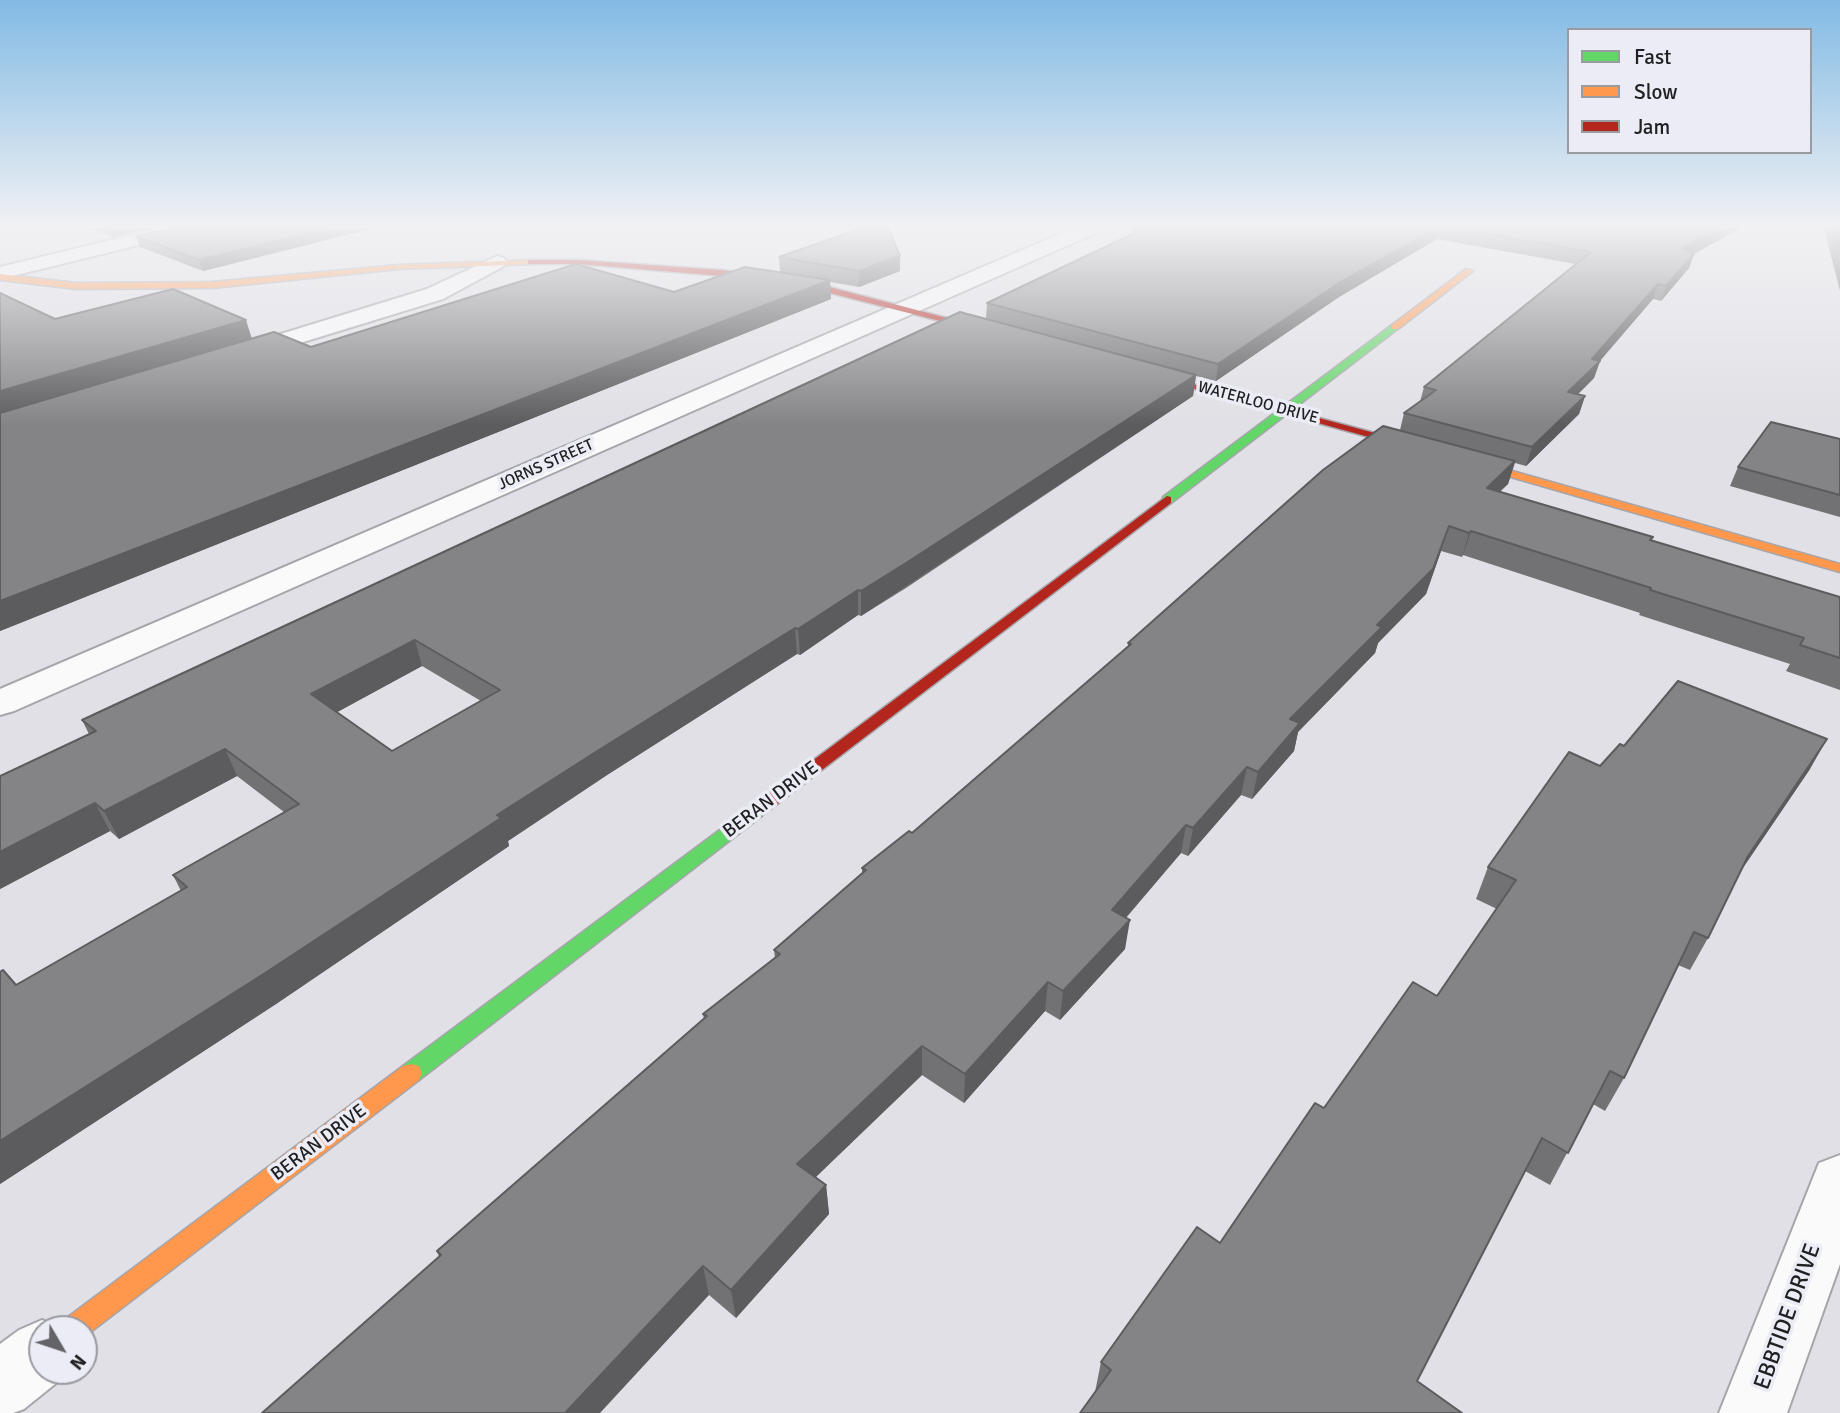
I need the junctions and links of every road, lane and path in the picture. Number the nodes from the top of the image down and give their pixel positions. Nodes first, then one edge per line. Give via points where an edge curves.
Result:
1 (437, 293) edge
2 (844, 293) edge
3 (939, 293) edge
4 (1440, 293) edge
5 (906, 307) junction
6 (1011, 336) edge
7 (224, 359) edge
8 (1129, 368) edge
9 (1285, 411) junction
10 (1840, 568) edge
11 (0, 703) edge
12 (1840, 1182) edge
13 (91, 1315) edge
14 (28, 1364) edge
15 (0, 1385) edge
16 (1753, 1413) edge

1 - 7 street
2 - 5 street
3 - 5 street, JORNS STREET
4 - 9 street, BERAN DRIVE
5 - 6 street
5 - 11 street, JORNS STREET
8 - 9 street, WATERLOO DRIVE
9 - 10 street, WATERLOO DRIVE
9 - 13 street, BERAN DRIVE
12 - 16 street, EBBTIDE DRIVE
14 - 15 street

